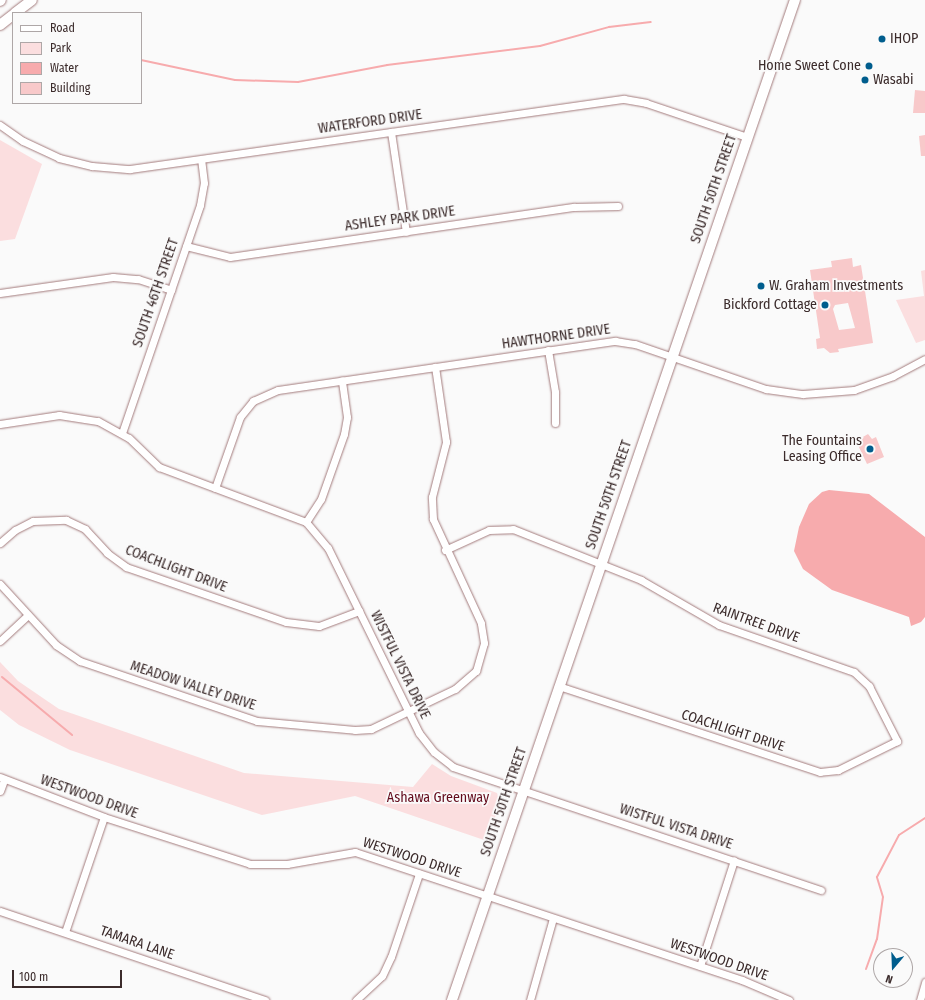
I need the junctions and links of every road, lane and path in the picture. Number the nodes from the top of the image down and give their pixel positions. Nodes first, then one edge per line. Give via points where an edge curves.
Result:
1 (32, 0) edge
2 (794, 0) edge
3 (17, 12) edge
4 (12, 16) edge
5 (0, 25) edge
6 (0, 125) edge
7 (391, 132) junction
8 (747, 137) junction
9 (201, 160) junction
10 (618, 206) dead end
11 (406, 232) junction
12 (186, 246) junction
13 (171, 290) junction
14 (0, 293) edge
15 (548, 350) junction
16 (671, 357) junction
17 (925, 359) edge
18 (435, 367) junction
19 (342, 380) junction
20 (555, 423) dead end
21 (0, 424) edge
22 (122, 433) junction
23 (216, 488) junction
24 (306, 522) junction
25 (0, 543) edge
26 (445, 550) junction
27 (600, 565) junction
28 (0, 584) edge
29 (359, 611) junction
30 (28, 615) junction
31 (0, 641) edge
32 (558, 686) junction
33 (408, 712) junction
34 (897, 741) joint
35 (2, 778) edge
36 (523, 790) junction
37 (0, 791) edge
38 (104, 817) junction
39 (734, 860) junction
40 (419, 874) junction
41 (821, 890) dead end
42 (487, 897) junction
43 (0, 911) edge
44 (553, 918) junction
45 (65, 932) junction
46 (700, 966) junction
47 (925, 982) edge
48 (265, 1000) edge
49 (356, 1000) edge
50 (452, 1000) edge
51 (530, 1000) edge
52 (789, 1000) edge
53 (920, 1000) edge

1 - 3 main road
2 - 8 main road, SOUTH 50TH STREET
4 - 5 main road
6 - 9 street, WATERFORD DRIVE via 46,152 92,166 130,169
7 - 8 street, WATERFORD DRIVE via 624,99 646,103
7 - 9 street, WATERFORD DRIVE
7 - 11 street
8 - 16 main road, SOUTH 50TH STREET
9 - 12 street, SOUTH 46TH STREET via 203,195
10 - 11 street, ASHLEY PARK DRIVE via 578,206
11 - 12 street, ASHLEY PARK DRIVE via 230,257
12 - 13 street, SOUTH 46TH STREET
13 - 14 street via 138,279 113,277
13 - 22 street, SOUTH 46TH STREET
15 - 16 street, HAWTHORNE DRIVE via 615,341
15 - 18 street, HAWTHORNE DRIVE
15 - 20 street via 555,392
16 - 17 street, HAWTHORNE DRIVE via 766,389 803,394 854,390 908,369
16 - 27 main road, SOUTH 50TH STREET
18 - 19 street, HAWTHORNE DRIVE
18 - 26 street, MEADOW VALLEY DRIVE via 446,446 432,508 436,530
19 - 23 street, HAWTHORNE DRIVE via 270,392 252,402 240,417
19 - 24 street via 345,429 324,493
21 - 22 street, WISTFUL VISTA DRIVE via 73,416 98,421
22 - 23 street, WISTFUL VISTA DRIVE via 159,467
23 - 24 street, WISTFUL VISTA DRIVE
24 - 29 street, WISTFUL VISTA DRIVE via 328,548
25 - 29 street, COACHLIGHT DRIVE via 15,530 33,521 66,520 85,529 107,553 126,567 286,622 319,626
26 - 27 street, RAINTREE DRIVE via 489,530 513,529
26 - 33 street, MEADOW VALLEY DRIVE via 481,623 483,653 476,671 463,684
27 - 32 main road, SOUTH 50TH STREET
27 - 34 street, RAINTREE DRIVE via 657,586 692,611 719,625 854,672 872,690
28 - 30 street, MEADOW VALLEY DRIVE
29 - 33 street, WISTFUL VISTA DRIVE
30 - 31 street
30 - 33 street, MEADOW VALLEY DRIVE via 56,645 80,661 257,721 362,730
32 - 34 street, COACHLIGHT DRIVE via 816,771 838,770
32 - 36 main road, SOUTH 50TH STREET
33 - 36 street, WISTFUL VISTA DRIVE via 426,744 443,760 465,771
35 - 37 street
35 - 38 street, WESTWOOD DRIVE
36 - 39 street, WISTFUL VISTA DRIVE
36 - 42 main road, SOUTH 50TH STREET
38 - 40 street, WESTWOOD DRIVE via 250,864 287,864 355,852
38 - 45 street
39 - 41 street, WISTFUL VISTA DRIVE
39 - 46 street
40 - 42 street, WESTWOOD DRIVE
40 - 49 street via 382,976
42 - 44 street, WESTWOOD DRIVE
42 - 50 main road, SOUTH 50TH STREET
43 - 45 street, TAMARA LANE
44 - 46 street, WESTWOOD DRIVE
44 - 51 street
45 - 48 street, TAMARA LANE
46 - 52 street, WESTWOOD DRIVE via 764,988
47 - 53 street

